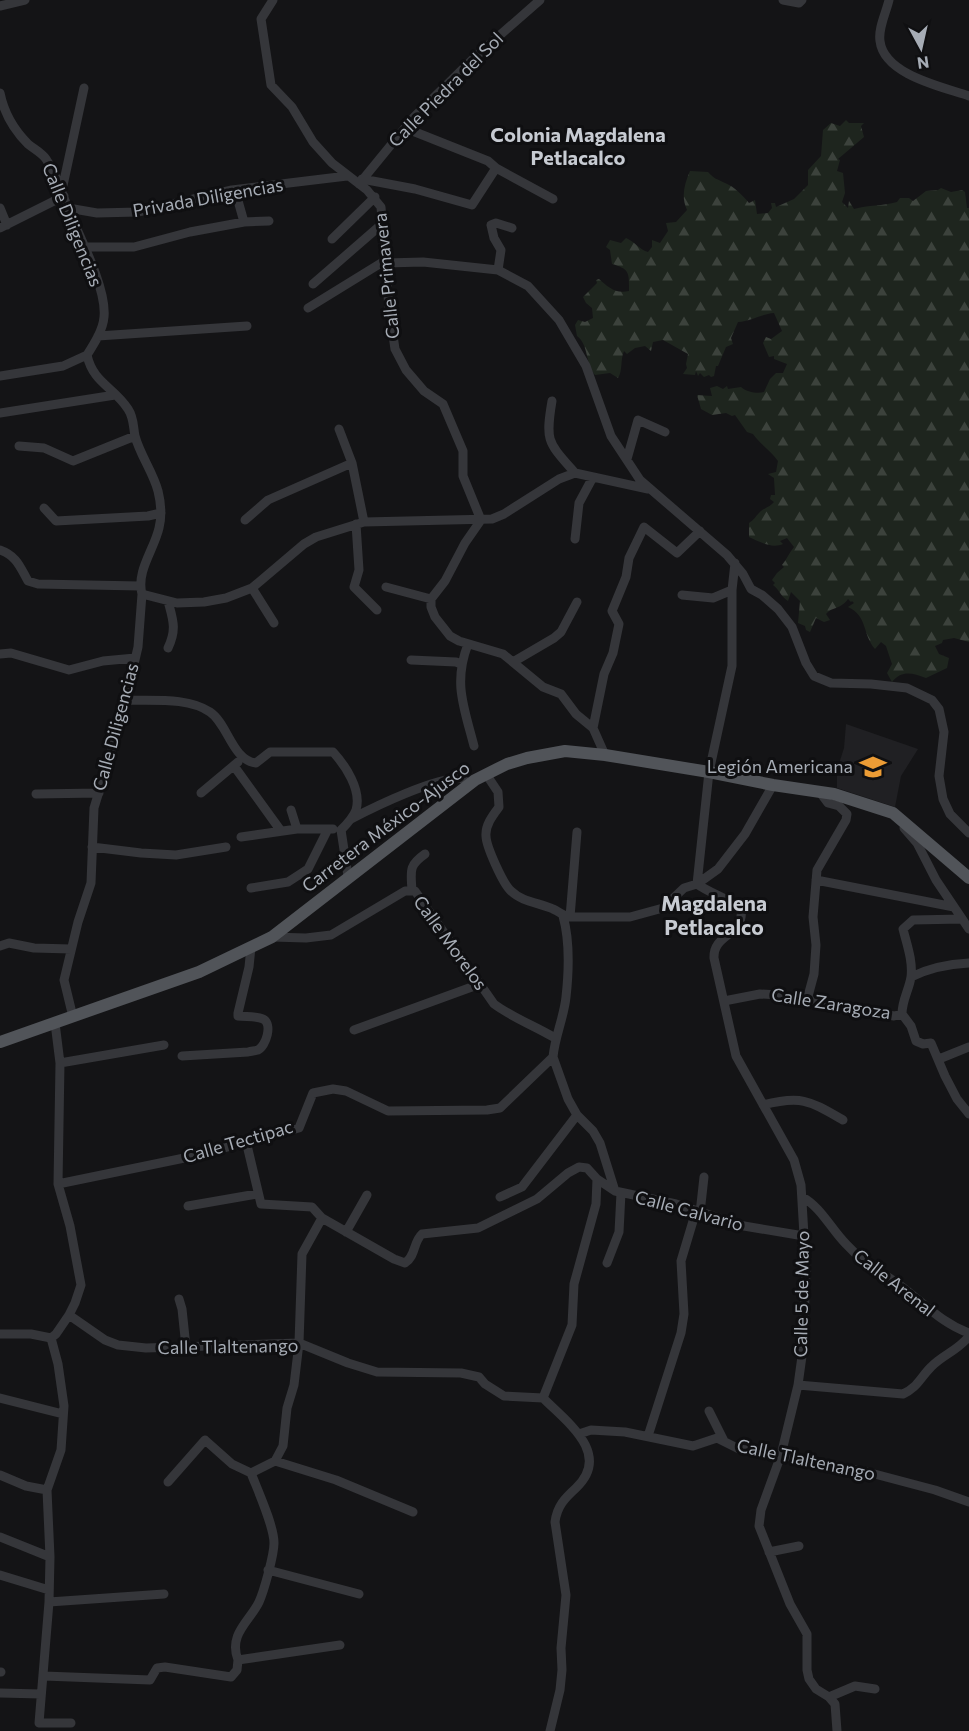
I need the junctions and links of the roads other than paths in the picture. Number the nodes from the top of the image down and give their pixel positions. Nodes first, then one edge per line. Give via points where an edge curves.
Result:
1 (25, 0) edge
2 (273, 0) edge
3 (540, 0) edge
4 (783, 0) edge
5 (890, 0) edge
6 (800, 1) edge
7 (0, 6) edge
8 (84, 88) dead end
9 (0, 93) edge
10 (969, 96) edge
11 (405, 128) junction
12 (496, 168) junction
13 (347, 176) junction
14 (361, 182) junction
15 (235, 190) junction
16 (63, 193) junction
17 (375, 197) junction
18 (553, 199) dead end
19 (0, 208) edge
20 (68, 208) junction
21 (269, 221) dead end
22 (244, 222) junction
23 (382, 224) junction
24 (3, 226) edge
25 (512, 228) dead end
26 (332, 239) dead end
27 (85, 247) junction
28 (386, 261) junction
29 (498, 270) junction
30 (314, 284) dead end
31 (308, 308) dead end
32 (247, 326) dead end
33 (98, 336) junction
34 (87, 355) junction
35 (0, 376) edge
36 (115, 395) junction
37 (552, 401) dead end
38 (0, 413) edge
39 (339, 429) dead end
40 (664, 432) dead end
41 (135, 436) junction
42 (19, 446) dead end
43 (627, 459) junction
44 (352, 463) junction
45 (575, 473) junction
46 (593, 477) junction
47 (650, 489) junction
48 (44, 508) dead end
49 (161, 513) junction
50 (245, 520) dead end
51 (481, 520) junction
52 (360, 523) junction
53 (700, 531) junction
54 (575, 539) dead end
55 (0, 550) edge
56 (735, 563) junction
57 (386, 587) dead end
58 (252, 588) junction
59 (141, 590) junction
60 (732, 590) junction
61 (682, 596) dead end
62 (431, 599) junction
63 (168, 601) junction
64 (577, 602) dead end
65 (377, 610) dead end
66 (274, 623) dead end
67 (468, 644) junction
68 (168, 648) dead end
69 (0, 654) edge
70 (135, 658) junction
71 (411, 660) dead end
72 (513, 662) junction
73 (461, 664) junction
74 (127, 700) junction
75 (593, 728) junction
76 (474, 746) dead end
77 (605, 755) junction
78 (244, 757) junction
79 (234, 766) junction
80 (709, 772) junction
81 (486, 774) junction
82 (469, 784) junction
83 (773, 786) junction
84 (819, 791) junction
85 (99, 793) junction
86 (201, 793) dead end
87 (36, 794) dead end
88 (291, 810) dead end
89 (351, 819) junction
90 (901, 820) junction
91 (297, 829) junction
92 (328, 830) junction
93 (341, 830) junction
94 (280, 831) junction
95 (576, 832) dead end
96 (969, 833) edge
97 (241, 837) dead end
98 (226, 847) dead end
99 (92, 848) junction
100 (425, 854) dead end
101 (348, 876) junction
102 (969, 878) edge
103 (816, 880) junction
104 (697, 884) junction
105 (251, 888) dead end
106 (412, 891) junction
107 (954, 907) junction
108 (567, 916) junction
109 (962, 919) junction
110 (969, 928) edge
111 (272, 937) junction
112 (0, 946) edge
113 (250, 947) junction
114 (71, 950) junction
115 (969, 963) edge
116 (910, 977) junction
117 (480, 984) junction
118 (807, 999) junction
119 (724, 1001) junction
120 (902, 1014) junction
121 (72, 1017) junction
122 (55, 1023) junction
123 (354, 1030) dead end
124 (555, 1038) junction
125 (0, 1042) edge
126 (164, 1046) dead end
127 (969, 1047) edge
128 (182, 1056) dead end
129 (553, 1057) junction
130 (939, 1059) junction
131 (60, 1063) junction
132 (763, 1105) junction
133 (967, 1108) edge
134 (578, 1115) junction
135 (843, 1120) dead end
136 (246, 1141) junction
137 (704, 1177) dead end
138 (597, 1179) junction
139 (58, 1184) junction
140 (618, 1192) junction
141 (257, 1194) junction
142 (367, 1196) dead end
143 (500, 1197) dead end
144 (802, 1197) junction
145 (188, 1206) dead end
146 (698, 1212) junction
147 (322, 1218) junction
148 (346, 1232) junction
149 (804, 1236) junction
150 (607, 1263) dead end
151 (179, 1299) dead end
152 (69, 1315) junction
153 (0, 1334) edge
154 (969, 1334) edge
155 (51, 1338) junction
156 (299, 1343) junction
157 (186, 1347) junction
158 (798, 1385) junction
159 (0, 1398) edge
160 (543, 1398) junction
161 (709, 1411) dead end
162 (63, 1414) junction
163 (579, 1434) junction
164 (648, 1436) junction
165 (724, 1441) junction
166 (781, 1455) junction
167 (275, 1461) junction
168 (251, 1473) junction
169 (0, 1475) edge
170 (168, 1482) dead end
171 (47, 1490) junction
172 (969, 1502) edge
173 (413, 1512) dead end
174 (0, 1537) edge
175 (799, 1546) dead end
176 (769, 1552) junction
177 (50, 1557) junction
178 (268, 1570) junction
179 (0, 1575) edge
180 (49, 1590) junction
181 (164, 1594) dead end
182 (359, 1594) dead end
183 (49, 1602) junction
184 (340, 1646) dead end
185 (238, 1660) junction
186 (44, 1676) junction
187 (875, 1689) dead end
188 (0, 1694) edge
189 (41, 1694) junction
190 (829, 1697) junction
191 (71, 1724) dead end
192 (550, 1731) edge
193 (837, 1731) edge

1 - 7 street
2 - 13 street, Calle Primavera via 261,20 271,85 292,107 313,142
3 - 11 street, Calle Piedra del Sol via 474,58
4 - 6 street
5 - 10 street via 879,39 885,54 908,74
8 - 16 street
9 - 16 street, Calle Diligencias via 8,118 30,146 45,157
11 - 12 street via 488,161
11 - 14 street, Calle Piedra del Sol
12 - 14 street via 472,205 415,189
12 - 18 street
13 - 14 street, Calle Primavera
13 - 15 street, Privada Diligencias
14 - 17 street, Calle Primavera
15 - 20 street, Privada Diligencias via 138,212 97,213
15 - 22 street
16 - 20 street, Calle Diligencias
16 - 24 street
17 - 23 street, Calle Primavera via 381,207
17 - 26 street
19 - 24 street
20 - 27 street, Calle Diligencias
21 - 22 street
22 - 27 street via 134,248
23 - 28 street, Calle Primavera
23 - 30 street
25 - 29 street via 491,225 501,250
27 - 33 street, Calle Diligencias via 102,300 104,317
28 - 29 street
28 - 31 street
28 - 51 street, Calle Primavera via 395,350 424,391 443,404 463,451 464,476
29 - 43 street via 528,286 559,320 586,366 611,436
32 - 33 street
33 - 34 street, Calle Diligencias
34 - 35 street via 63,366
34 - 36 street, Calle Diligencias via 94,374
36 - 38 street
36 - 41 street, Calle Diligencias via 130,412
37 - 45 street via 549,439
39 - 44 street
40 - 43 street via 638,420
41 - 42 street via 73,461 44,448
41 - 49 street, Calle Diligencias via 158,491
43 - 47 street
44 - 50 street via 268,500
44 - 52 street
45 - 46 street
45 - 51 street via 504,514
46 - 47 street
46 - 54 street via 579,503
47 - 53 street
48 - 49 street via 56,521
49 - 59 street, Calle Diligencias via 142,573
51 - 52 street
51 - 62 street
52 - 58 street via 304,544
52 - 65 street via 359,570 354,587
53 - 56 street
53 - 75 street via 677,553 644,527 612,610 619,624
55 - 59 street via 18,561 28,581 38,584
56 - 60 street
56 - 96 street via 750,589 778,609 792,627 814,676 831,683 907,688 932,699 939,709 944,732 939,776 943,799 950,814
57 - 62 street
58 - 63 street via 204,602
58 - 66 street
59 - 63 street
59 - 70 street, Calle Diligencias
60 - 61 street via 713,598
60 - 80 street via 732,666
62 - 67 street via 431,608 442,627 450,636
63 - 68 street via 174,636
64 - 72 street via 561,632
67 - 72 street via 503,654
67 - 73 street
69 - 70 street via 11,653 69,670
70 - 74 street, Calle Diligencias
71 - 73 street
72 - 75 street via 543,687 561,694
73 - 76 street via 460,687
74 - 78 street via 198,705 213,713
74 - 85 street, Calle Diligencias
75 - 77 street
77 - 80 main road, Carretera México-Ajusco
77 - 81 main road, Carretera México-Ajusco via 547,753
78 - 79 street
78 - 89 street via 256,763 270,752 333,752 354,786 357,798
79 - 86 street
79 - 94 street
80 - 83 main road, Carretera México-Ajusco
80 - 104 street
81 - 82 main road, Carretera México-Ajusco
81 - 108 street via 498,792 499,807 489,821 486,836 501,877 519,897
82 - 89 street via 461,778 445,779
82 - 101 main road, Carretera México-Ajusco
83 - 84 main road, Carretera México-Ajusco
83 - 104 street via 738,845 718,869
84 - 90 main road, Carretera México-Ajusco via 882,808
84 - 103 street via 828,803 847,814
85 - 87 street
85 - 99 street, Calle Diligencias via 94,808
88 - 91 street
89 - 93 street
90 - 102 main road, Carretera México-Ajusco
90 - 107 street
91 - 92 street
91 - 94 street
92 - 93 street
92 - 105 street via 308,869 288,882
93 - 101 street
94 - 97 street
95 - 108 street
98 - 99 street via 176,855
99 - 114 street, Calle Diligencias via 91,883
100 - 106 street via 411,869
101 - 111 main road, Carretera México-Ajusco
103 - 107 street
103 - 118 street via 814,974
104 - 108 street via 684,888 663,908 646,914
104 - 119 street, Calle 5 de Mayo via 737,905 742,913 735,929 714,949
106 - 111 street, Calle Morelos via 376,906 331,935
106 - 117 street, Calle Morelos
107 - 109 street
108 - 124 street via 566,998
109 - 110 street
109 - 116 street via 913,920 903,929
111 - 113 main road, Carretera México-Ajusco
112 - 114 street via 9,943
113 - 121 main road, Carretera México-Ajusco via 200,972
113 - 128 street via 238,1016 267,1022 264,1044 248,1052
114 - 121 street, Calle Diligencias via 64,980
115 - 116 street via 922,971
116 - 120 street
117 - 123 street
117 - 124 street, Calle Morelos via 494,1004
118 - 119 street, Calle Zaragoza via 760,994
118 - 120 street, Calle Zaragoza via 894,1016
119 - 132 street, Calle 5 de Mayo via 736,1056
120 - 130 street via 916,1041 931,1043
121 - 122 main road, Carretera México-Ajusco
122 - 125 main road, Carretera México-Ajusco
122 - 131 street
124 - 129 street
126 - 131 street
127 - 130 street
129 - 134 street, Calle Calvario
129 - 136 street, Calle Tectipac via 494,1110 388,1111 346,1091 323,1090 313,1093 299,1128
130 - 133 street via 945,1076
131 - 139 street
132 - 135 street via 798,1099
132 - 144 street, Calle 5 de Mayo via 794,1160
134 - 140 street, Calle Calvario via 600,1143
134 - 143 street via 522,1187
136 - 139 street, Calle Tectipac via 194,1156
136 - 141 street
137 - 146 street
138 - 140 street
138 - 148 street via 587,1168 579,1167 537,1199 478,1227 424,1232 405,1263
138 - 160 street via 594,1213 574,1284 572,1325
139 - 152 street via 81,1285
140 - 146 street, Calle Calvario
140 - 150 street via 618,1232
141 - 145 street
141 - 147 street via 261,1204 312,1207
142 - 148 street
144 - 149 street, Calle 5 de Mayo
144 - 154 street, Calle Arenal via 862,1260 942,1320
146 - 149 street, Calle Calvario via 744,1226
146 - 164 street via 681,1261 681,1333
147 - 148 street
147 - 156 street via 302,1254
149 - 158 street, Calle 5 de Mayo via 806,1269
151 - 157 street
152 - 155 street
152 - 157 street, Calle Tlaltenango via 118,1345
153 - 155 street
154 - 158 street via 963,1344 930,1368 913,1390 903,1394
155 - 162 street via 63,1390
156 - 157 street, Calle Tlaltenango
156 - 160 street, Calle Tlaltenango via 377,1372 461,1373 479,1377 504,1396
156 - 167 street via 283,1446
158 - 166 street, Calle 5 de Mayo
159 - 162 street
160 - 163 street
161 - 165 street
162 - 171 street via 61,1450
163 - 164 street, Calle Tlaltenango via 604,1430
163 - 192 street via 590,1454 589,1469 581,1484 563,1499 556,1515 566,1595 560,1690
164 - 165 street, Calle Tlaltenango via 693,1446 717,1438
165 - 166 street, Calle Tlaltenango via 739,1449
166 - 172 street, Calle Tlaltenango via 900,1480
166 - 176 street, Calle 5 de Mayo via 759,1518
167 - 168 street
167 - 173 street via 336,1480
168 - 170 street via 232,1464 205,1440
168 - 178 street via 272,1531 274,1543
169 - 171 street
171 - 177 street
174 - 177 street
175 - 176 street
176 - 190 street, Calle 5 de Mayo via 807,1634 809,1679
177 - 180 street
178 - 182 street
178 - 185 street via 258,1604 240,1628 235,1649
179 - 180 street
180 - 183 street
181 - 183 street
183 - 186 street
184 - 185 street
185 - 186 street via 231,1677 165,1667 157,1668 150,1680
186 - 189 street
187 - 190 street via 855,1686
188 - 189 street
189 - 191 street via 39,1723
190 - 193 street, Calle 5 de Mayo via 837,1710

